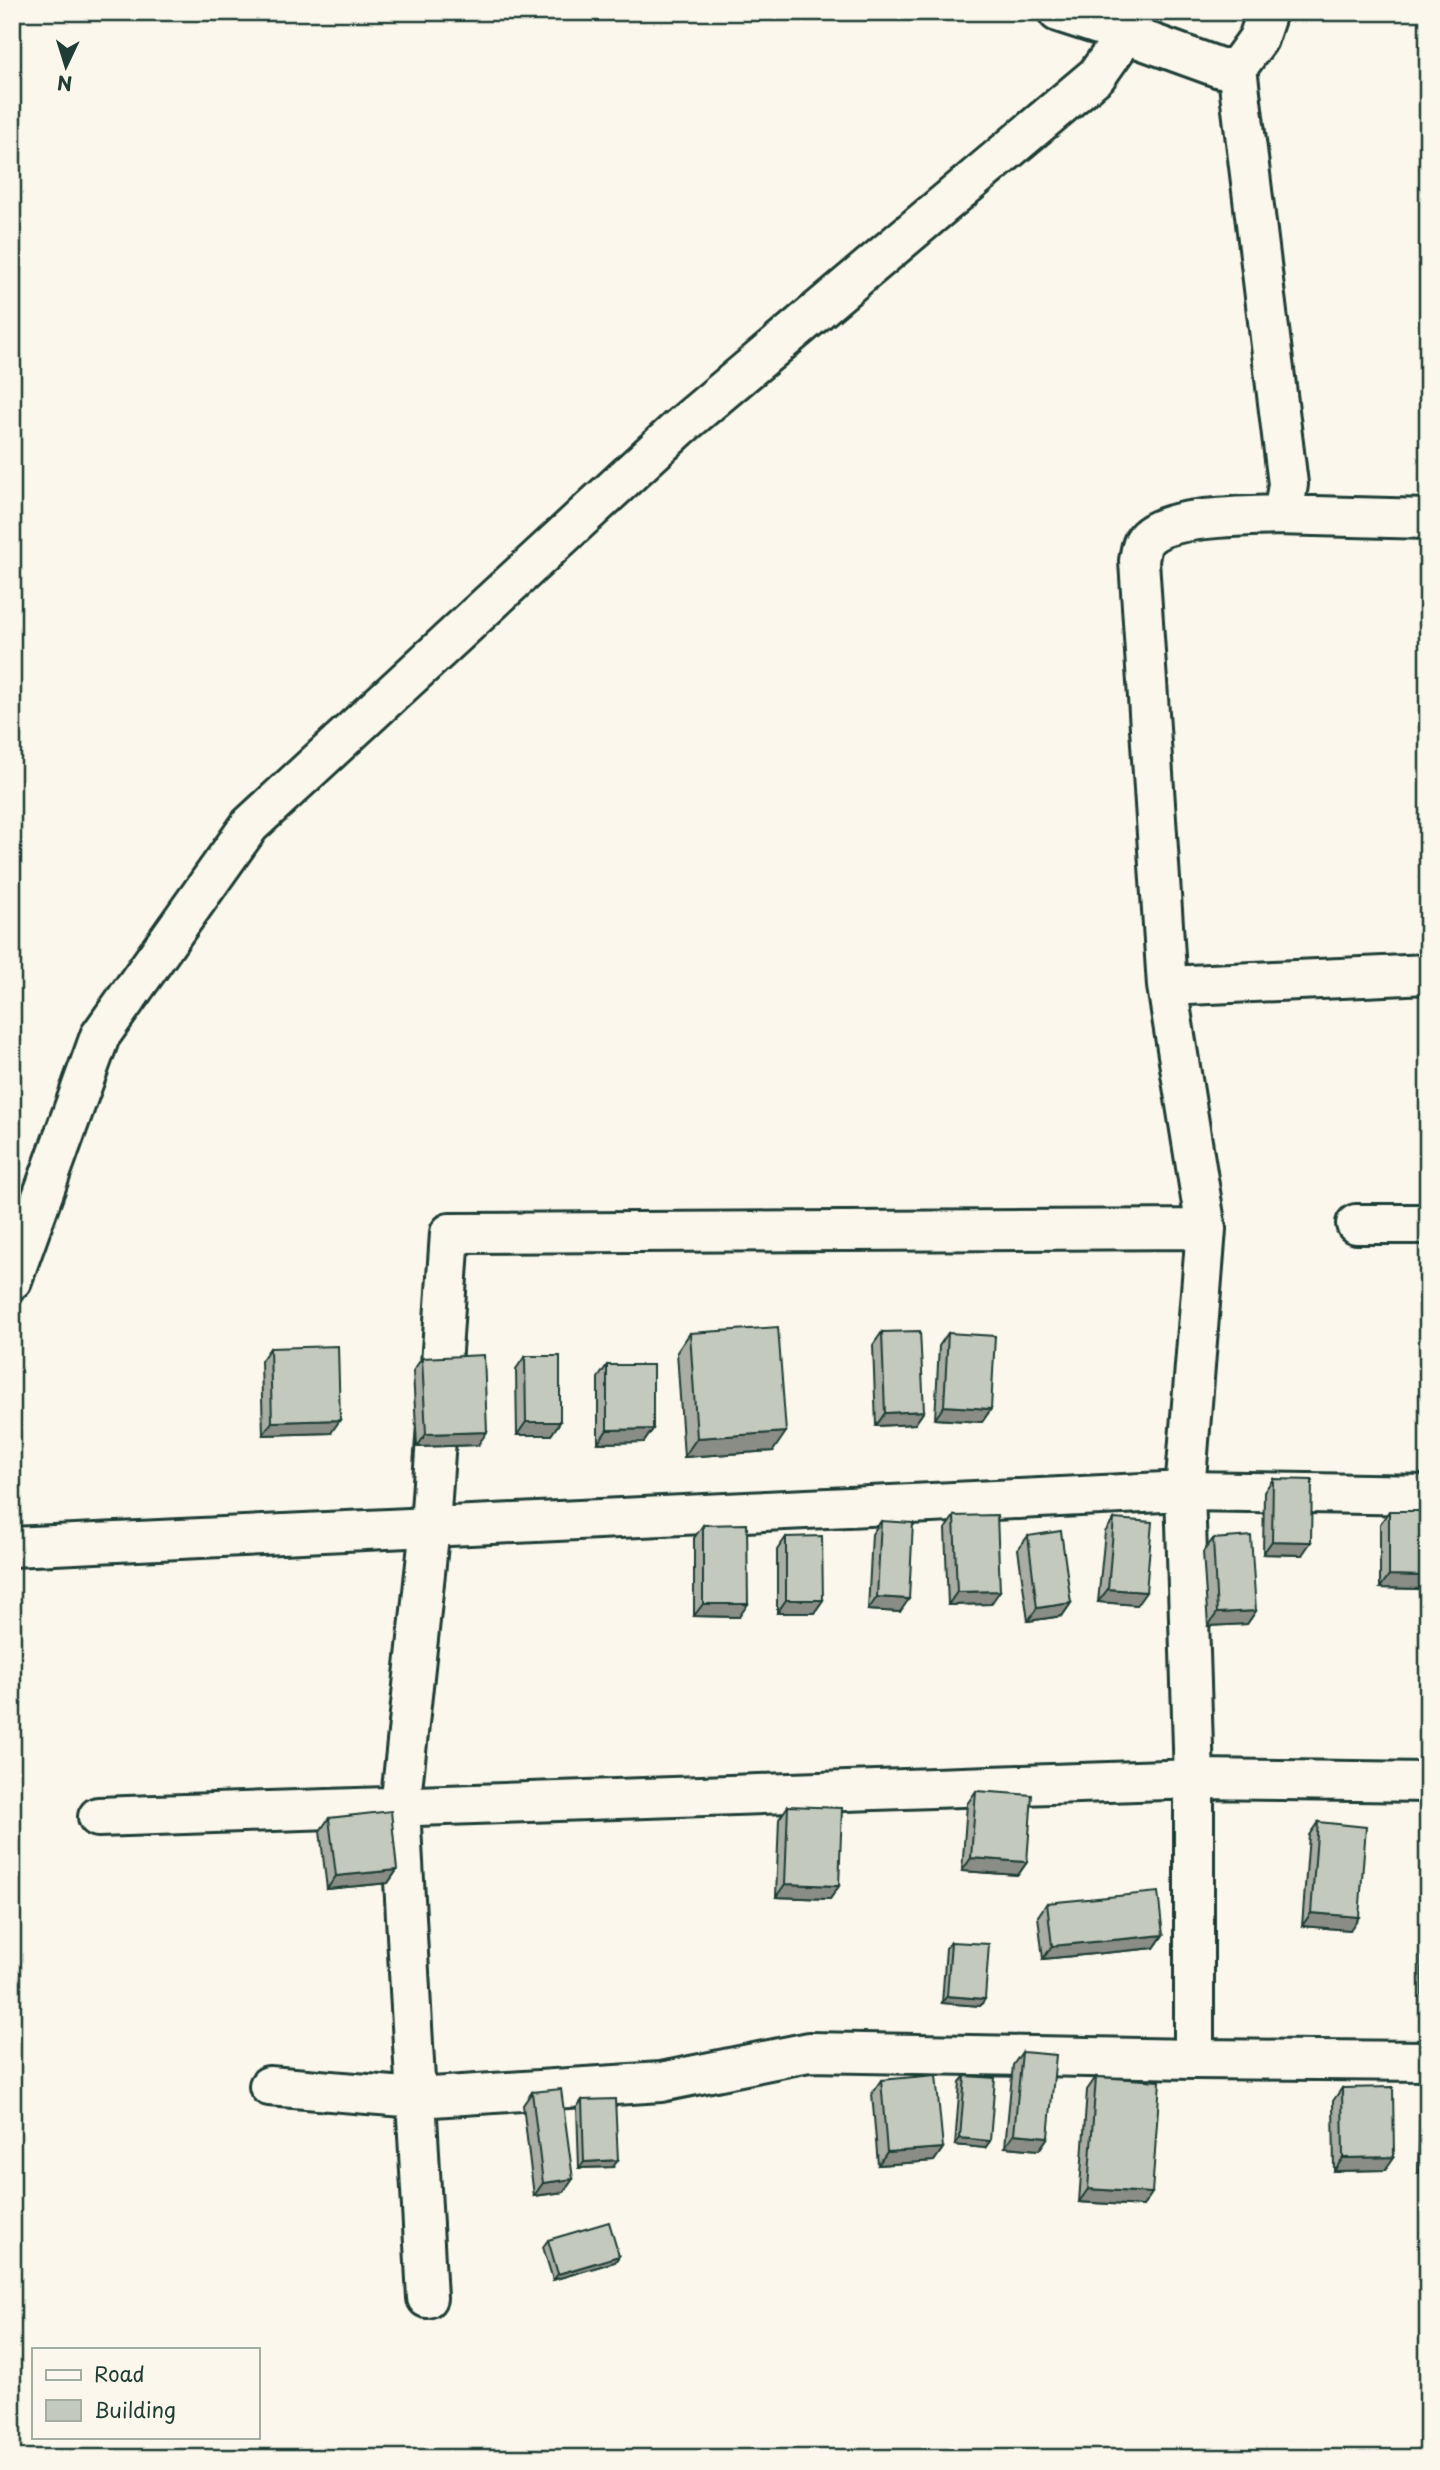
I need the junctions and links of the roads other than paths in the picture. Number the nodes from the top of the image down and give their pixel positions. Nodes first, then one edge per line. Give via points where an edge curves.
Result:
1 (1058, 12) edge
2 (1267, 12) edge
3 (1126, 34) junction
4 (1237, 68) junction
5 (1276, 515) junction
6 (1428, 519) edge
7 (1428, 974) edge
8 (1167, 986) junction
9 (1356, 1224) dead end
10 (1428, 1224) edge
11 (1206, 1229) junction
12 (12, 1280) edge
13 (1185, 1491) junction
14 (1428, 1494) edge
15 (430, 1526) junction
16 (12, 1547) edge
17 (1194, 1779) junction
18 (1428, 1782) edge
19 (400, 1808) junction
20 (98, 1817) dead end
21 (1194, 2059) junction
22 (1428, 2061) edge
23 (270, 2086) dead end
24 (417, 2098) junction
25 (427, 2298) dead end

1 - 3 street
2 - 4 street via 1258,39
3 - 4 street via 1220,68
3 - 12 street via 1097,75 679,428 250,825 100,1036
4 - 5 street via 1288,484 1285,504
5 - 6 street
5 - 8 street via 1187,521 1158,530 1143,541 1139,561
7 - 8 street
8 - 11 street
9 - 10 street
11 - 13 street
11 - 15 street via 450,1233
13 - 14 street
13 - 15 street
13 - 17 street
15 - 16 street
15 - 19 street
17 - 18 street
17 - 19 street
17 - 21 street
19 - 20 street
19 - 24 street
21 - 22 street
21 - 24 street via 809,2052 661,2082
23 - 24 street
24 - 25 street

